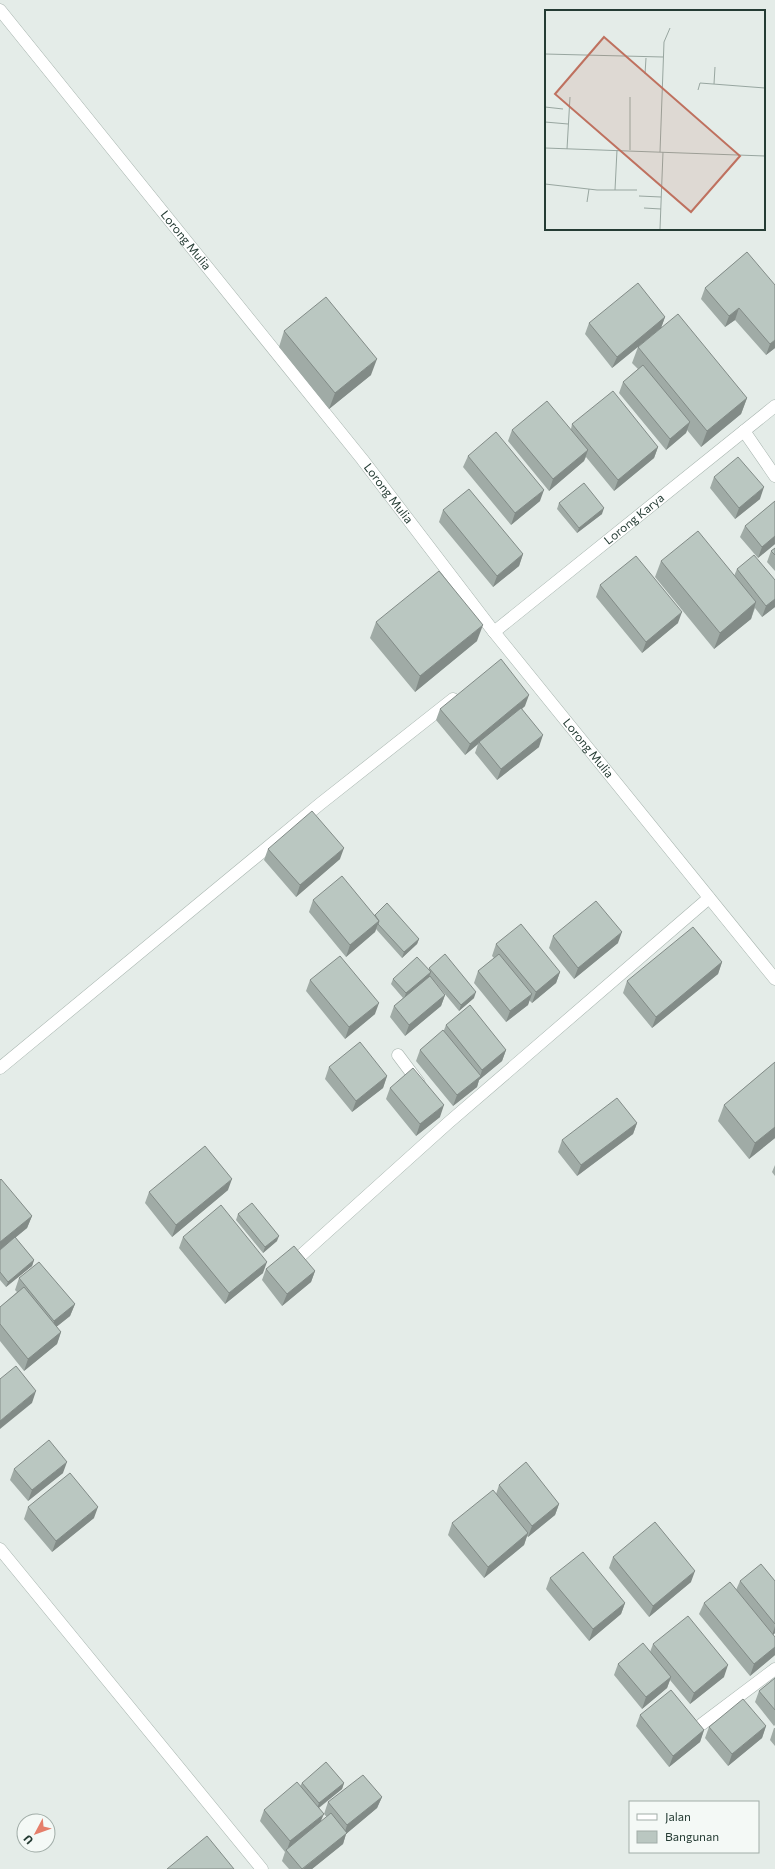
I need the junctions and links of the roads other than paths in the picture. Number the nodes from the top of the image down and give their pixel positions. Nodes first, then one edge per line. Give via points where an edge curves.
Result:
1 (0, 10) edge
2 (775, 406) edge
3 (744, 431) junction
4 (775, 476) edge
5 (494, 632) junction
6 (512, 653) junction
7 (500, 663) edge
8 (463, 692) edge
9 (709, 898) junction
10 (775, 979) edge
11 (398, 1055) dead end
12 (0, 1068) edge
13 (426, 1092) edge
14 (439, 1111) edge
15 (448, 1123) junction
16 (297, 1259) edge
17 (0, 1549) edge
18 (775, 1669) edge
19 (702, 1724) dead end
20 (262, 1869) edge

1 - 5 street, Lorong Mulia via 357,453
2 - 3 street, Lorong Karya
3 - 4 street
3 - 5 street, Lorong Karya
5 - 6 street, Lorong Mulia
6 - 7 street
6 - 9 street, Lorong Mulia
8 - 12 street via 320,804
9 - 10 street, Lorong Mulia
9 - 15 street
11 - 13 street
14 - 15 street
15 - 16 street
17 - 20 street
18 - 19 street

